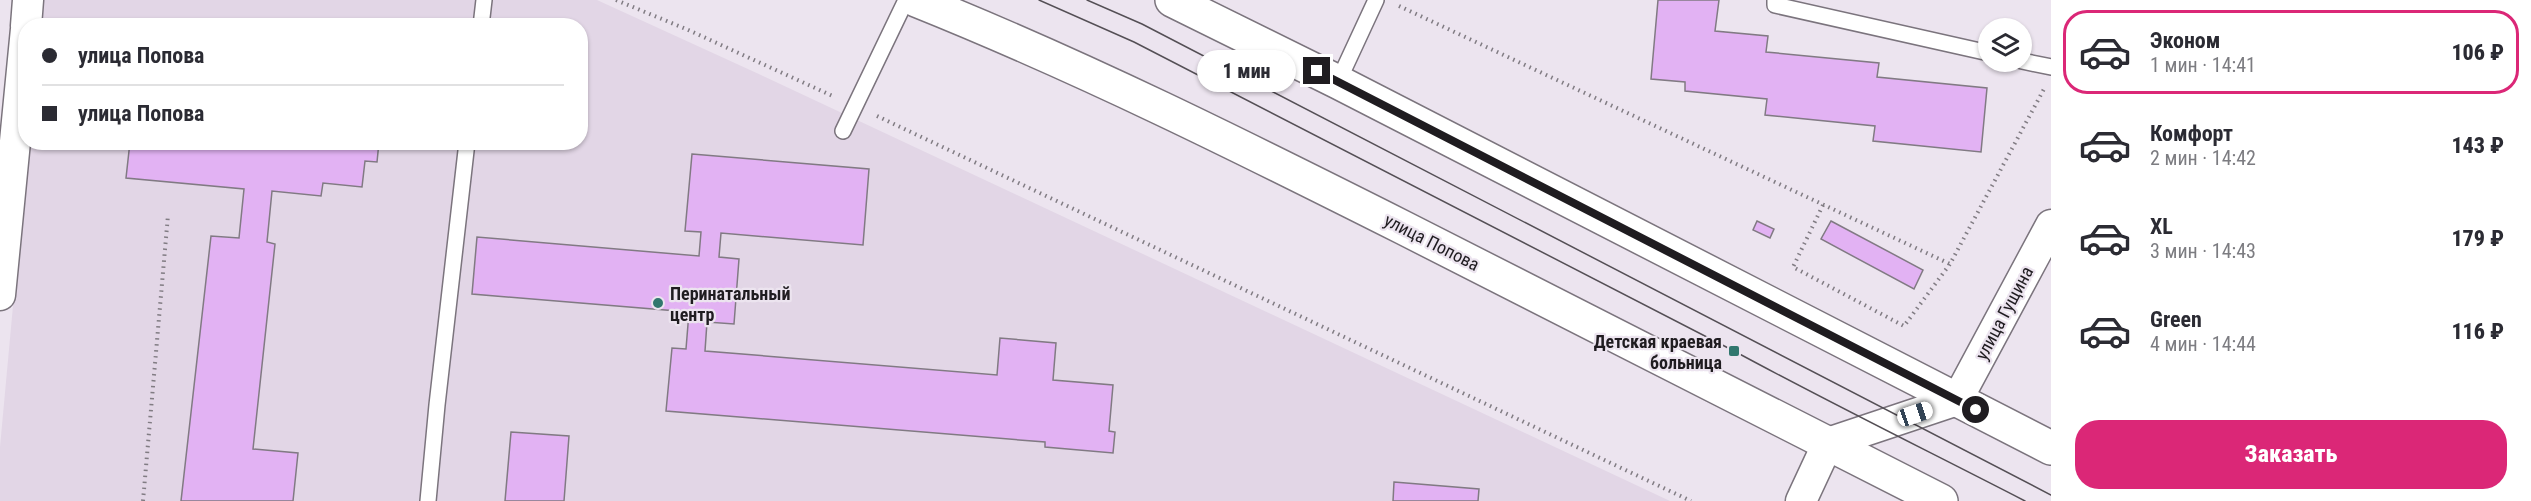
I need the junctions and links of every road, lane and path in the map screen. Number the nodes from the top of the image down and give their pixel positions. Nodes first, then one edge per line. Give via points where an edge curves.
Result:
1 (28, 0) edge
2 (484, 0) edge
3 (616, 0) edge
4 (906, 0) edge
5 (916, 0) edge
6 (1172, 0) edge
7 (1376, 0) edge
8 (1775, 0) edge
9 (1396, 5) dead end
10 (27, 18) edge
11 (482, 18) edge
12 (1978, 51) edge
13 (2032, 63) edge
14 (2051, 67) edge
15 (1338, 82) junction
16 (2045, 86) dead end
17 (855, 106) junction
18 (18, 109) edge
19 (843, 131) dead end
20 (466, 150) edge
21 (1823, 205) junction
22 (168, 214) dead end
23 (2051, 225) edge
24 (1950, 264) junction
25 (0, 295) edge
26 (1957, 400) junction
27 (1828, 443) junction
28 (2051, 448) edge
29 (143, 501) edge
30 (428, 501) edge
31 (1691, 501) edge
32 (1802, 501) edge
33 (1941, 501) edge

1 - 10 street
2 - 11 lane
3 - 17 path
4 - 17 lane
5 - 27 main road, улица Попова via 1174,112
6 - 15 main road
7 - 15 lane
8 - 12 lane via 1775,5
9 - 21 path
13 - 14 lane
15 - 26 main road
16 - 24 path
17 - 19 lane
17 - 31 path
18 - 25 street
20 - 30 lane
21 - 24 path
21 - 24 path via 1793,267 1904,326
22 - 29 path
23 - 26 street, улица Гущина
26 - 27 street
26 - 28 main road
27 - 32 street
27 - 33 main road, улица Попова

